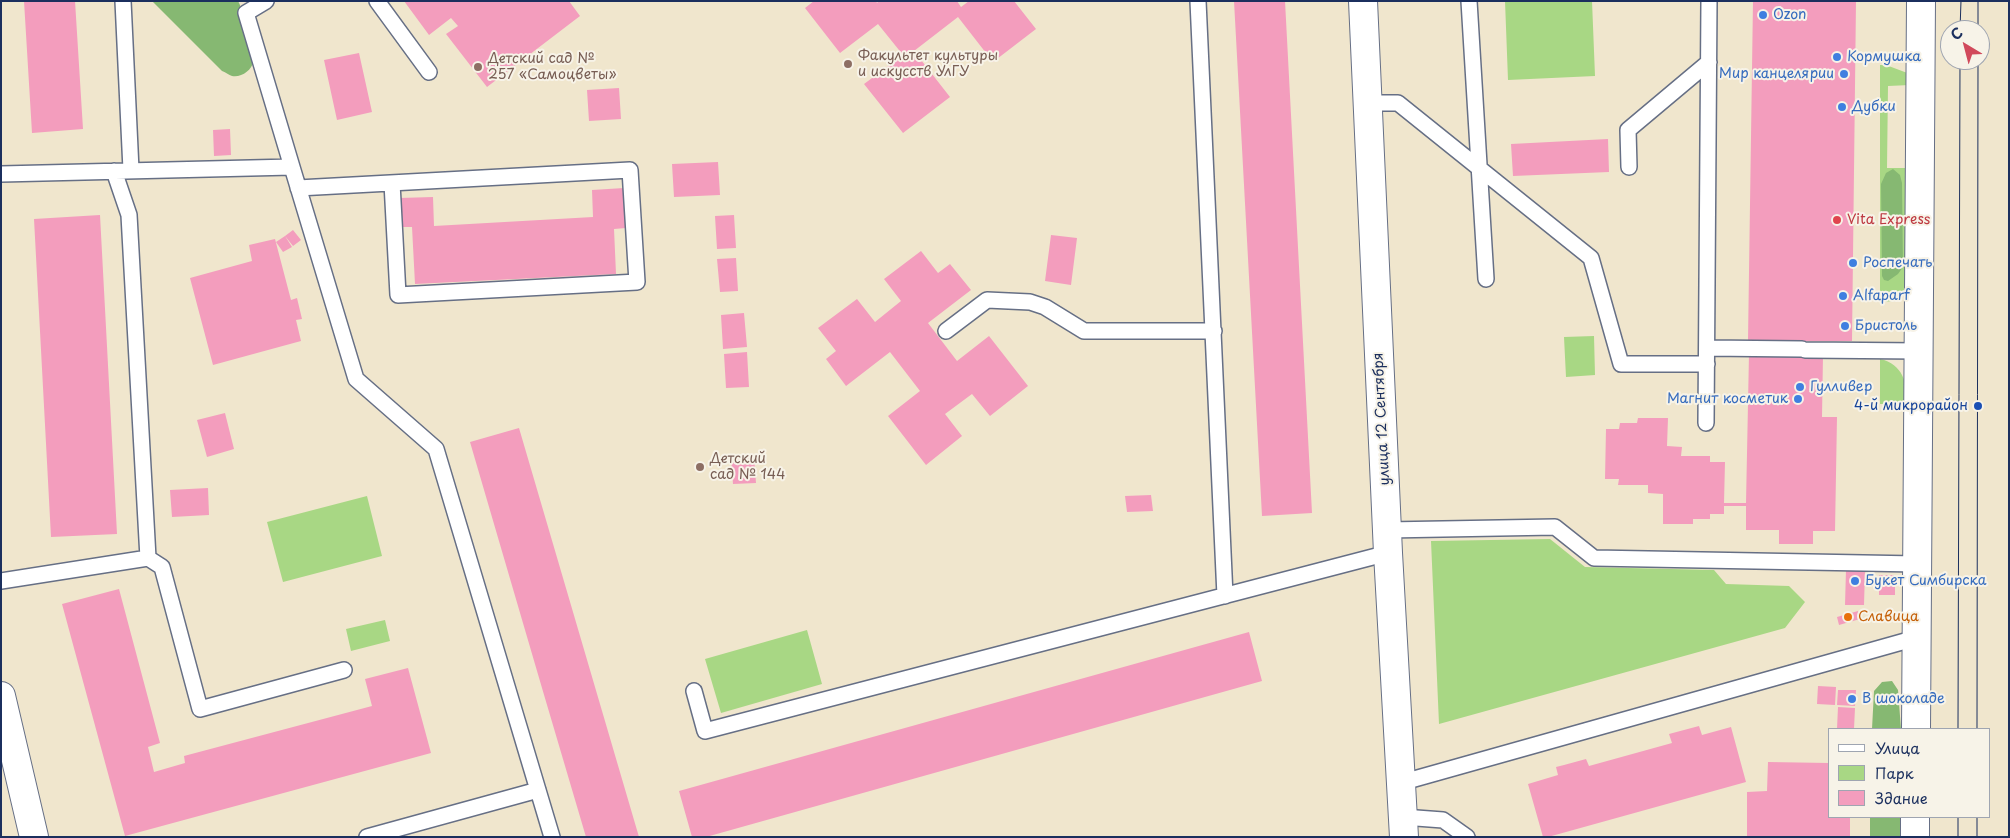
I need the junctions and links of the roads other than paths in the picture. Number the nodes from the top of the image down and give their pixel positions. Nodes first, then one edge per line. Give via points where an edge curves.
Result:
1 (123, 1) edge
2 (266, 1) edge
3 (376, 1) edge
4 (1198, 1) edge
5 (1363, 1) edge
6 (1469, 1) edge
7 (1709, 1) edge
8 (1921, 1) edge
9 (1709, 62) junction
10 (429, 72) dead end
11 (1367, 103) junction
12 (1628, 166) dead end
13 (292, 167) junction
14 (1479, 167) junction
15 (131, 170) junction
16 (114, 171) junction
17 (1, 174) edge
18 (392, 183) junction
19 (298, 188) junction
20 (1486, 279) dead end
21 (946, 331) dead end
22 (1214, 331) junction
23 (1707, 348) junction
24 (1920, 351) junction
25 (1707, 364) junction
26 (1706, 423) dead end
27 (1387, 542) junction
28 (148, 558) junction
29 (1917, 564) junction
30 (1, 581) edge
31 (1225, 596) junction
32 (1916, 638) junction
33 (344, 670) dead end
34 (694, 691) dead end
35 (1, 696) edge
36 (1916, 728) edge
37 (1400, 784) junction
38 (538, 790) junction
39 (1915, 818) edge
40 (1403, 827) edge
41 (34, 837) edge
42 (367, 837) edge
43 (552, 837) edge
44 (1467, 837) edge
45 (1915, 837) edge

1 - 15 lane
2 - 13 lane via 246,12
3 - 10 lane
4 - 22 lane
5 - 11 street, улица 12 Сентября
6 - 14 lane
7 - 9 lane
8 - 24 street
9 - 12 lane via 1628,130
9 - 23 lane
11 - 14 lane via 1398,102
11 - 27 street, улица 12 Сентября
13 - 15 lane
13 - 19 lane
14 - 20 lane
14 - 25 lane via 1591,258 1621,364
15 - 16 lane
16 - 17 lane
16 - 28 lane via 128,215
18 - 18 lane via 398,295 637,282 630,170
18 - 19 lane
19 - 38 lane via 356,379 436,449
21 - 22 lane via 987,300 1030,302 1084,330
22 - 31 lane
23 - 24 lane
23 - 25 lane
24 - 29 street
25 - 26 lane
27 - 29 lane via 1555,527 1594,558
27 - 31 lane
27 - 37 street, улица 12 Сентября
28 - 30 lane
28 - 33 lane via 162,567 200,709
29 - 32 street
31 - 34 lane via 705,732
32 - 36 street
32 - 37 lane
35 - 41 street
37 - 40 street, улица 12 Сентября
38 - 42 lane
38 - 43 lane
39 - 45 street
40 - 44 lane via 1443,820

